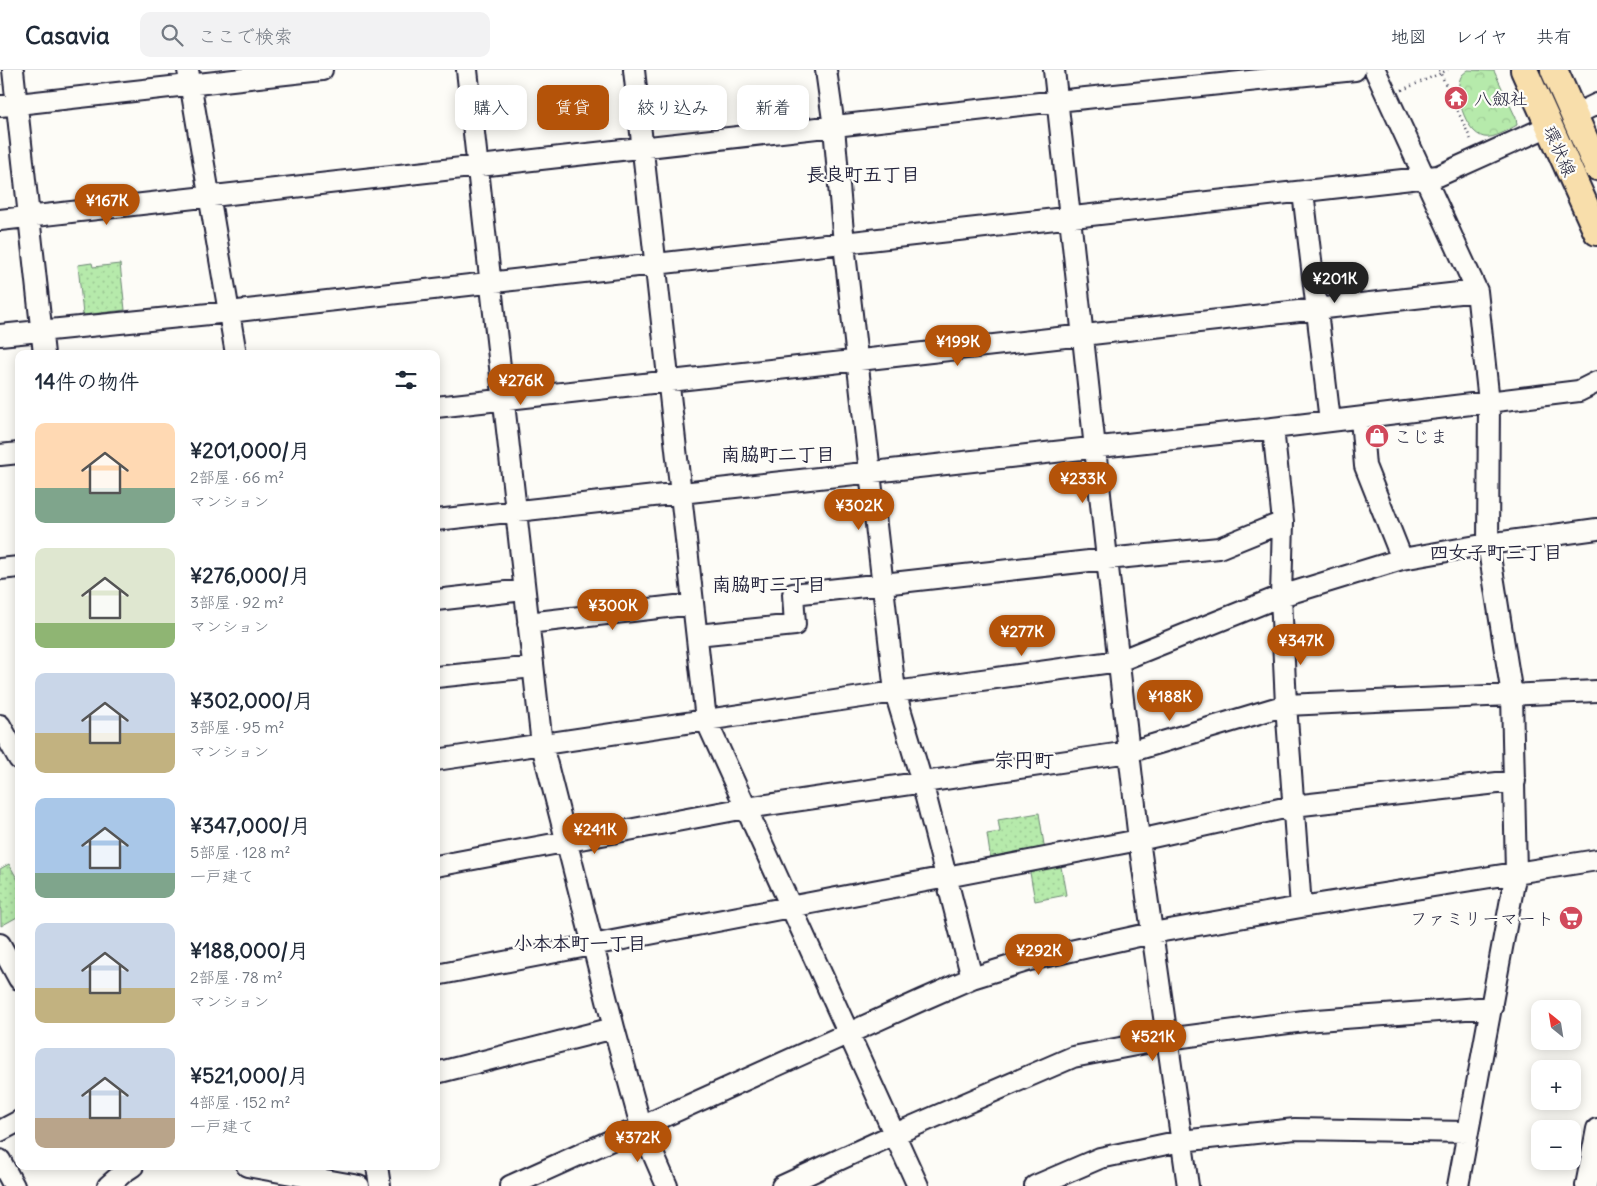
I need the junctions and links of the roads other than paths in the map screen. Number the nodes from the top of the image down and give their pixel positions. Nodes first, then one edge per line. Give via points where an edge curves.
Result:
1 (13, 70) edge
2 (322, 70) edge
3 (467, 70) edge
4 (634, 70) edge
5 (826, 70) edge
6 (1054, 70) edge
7 (1355, 70) edge
8 (1375, 70) edge
9 (1524, 70) edge
10 (1554, 70) edge
11 (189, 78) edge
12 (1057, 101) junction
13 (1597, 104) edge
14 (8, 105) edge
15 (1574, 115) junction
16 (1549, 126) junction
17 (834, 127) junction
18 (642, 148) junction
19 (477, 166) junction
20 (1597, 167) edge
21 (1424, 178) junction
22 (1303, 192) junction
23 (209, 196) junction
24 (30, 217) junction
25 (1070, 218) junction
26 (0, 220) edge
27 (1597, 232) edge
28 (844, 244) junction
29 (656, 264) junction
30 (490, 282) junction
31 (1476, 291) junction
32 (1318, 309) junction
33 (230, 312) junction
34 (42, 331) junction
35 (0, 335) edge
36 (1083, 336) junction
37 (44, 350) edge
38 (235, 350) edge
39 (857, 360) junction
40 (669, 382) junction
41 (1597, 382) edge
42 (503, 399) junction
43 (1489, 402) junction
44 (440, 407) edge
45 (1361, 418) junction
46 (1330, 421) junction
47 (1273, 428) junction
48 (1095, 447) junction
49 (15, 453) edge
50 (0, 455) edge
51 (870, 472) junction
52 (681, 492) junction
53 (515, 511) junction
54 (440, 520) edge
55 (1283, 522) junction
56 (1597, 529) edge
57 (1488, 544) junction
58 (1106, 559) junction
59 (1402, 559) junction
60 (15, 568) edge
61 (0, 570) edge
62 (883, 584) junction
63 (524, 590) junction
64 (1281, 596) junction
65 (440, 600) edge
66 (694, 604) junction
67 (528, 623) junction
68 (697, 635) junction
69 (1119, 661) junction
70 (533, 667) junction
71 (440, 677) edge
72 (895, 692) junction
73 (1597, 692) edge
74 (1512, 695) junction
75 (1286, 705) junction
76 (706, 720) junction
77 (8, 731) edge
78 (542, 745) junction
79 (15, 749) edge
80 (1129, 752) junction
81 (440, 759) edge
82 (1515, 781) junction
83 (922, 782) junction
84 (1294, 806) junction
85 (746, 808) junction
86 (1139, 840) junction
87 (566, 842) junction
88 (1597, 860) edge
89 (440, 865) edge
90 (1516, 872) junction
91 (947, 876) junction
92 (792, 907) junction
93 (1301, 907) junction
94 (1152, 933) junction
95 (594, 944) junction
96 (0, 945) edge
97 (15, 972) edge
98 (440, 974) edge
99 (972, 978) junction
100 (1492, 1007) junction
101 (614, 1028) junction
102 (849, 1032) junction
103 (1167, 1039) junction
104 (440, 1072) edge
105 (15, 1123) edge
106 (641, 1126) junction
107 (1597, 1129) edge
108 (0, 1131) edge
109 (1468, 1132) junction
110 (895, 1134) junction
111 (1181, 1141) junction
112 (0, 1160) edge
113 (269, 1170) edge
114 (378, 1170) edge
115 (127, 1173) edge
116 (14, 1186) edge
117 (108, 1186) edge
118 (359, 1186) edge
119 (380, 1186) edge
120 (510, 1186) edge
121 (667, 1186) edge
122 (782, 1186) edge
123 (918, 1186) edge
124 (1035, 1186) edge
125 (1188, 1186) edge
126 (1458, 1186) edge
127 (1586, 1186) edge

1 - 14 street
2 - 11 street
3 - 19 street
4 - 18 street
5 - 17 street
6 - 12 street
7 - 12 street
8 - 21 street
9 - 16 main road, 環状線
10 - 15 main road, 環状線
11 - 14 street
11 - 23 street
12 - 17 street
12 - 25 street
13 - 15 street
14 - 24 street
15 - 20 main road, 環状線
16 - 21 street via 1438,176
16 - 27 main road, 環状線
17 - 18 street
17 - 28 street
18 - 19 street
18 - 29 street
19 - 23 street
19 - 30 street
21 - 22 street
21 - 31 street
22 - 25 street
22 - 32 street
23 - 24 street
23 - 33 street
24 - 26 street
24 - 34 street
25 - 28 street
25 - 36 street
28 - 29 street
28 - 39 street
29 - 30 street
29 - 40 street
30 - 33 street
30 - 42 street
31 - 32 street
31 - 43 street
32 - 36 street
32 - 46 street
33 - 34 street
33 - 38 street
34 - 35 street
34 - 37 street
36 - 39 street
36 - 48 street
39 - 40 street
39 - 51 street
40 - 42 street
40 - 52 street
41 - 43 street via 1579,392
42 - 44 street
42 - 53 street
43 - 45 street
43 - 57 street
45 - 46 street
45 - 59 street via 1364,466
46 - 47 street
47 - 48 street
47 - 55 street
48 - 51 street
48 - 58 street
49 - 50 street
51 - 52 street
51 - 62 street
52 - 53 street
52 - 66 street
53 - 54 street
53 - 63 street
55 - 58 street via 1219,548
55 - 64 street
56 - 57 street
57 - 59 street
57 - 74 street
58 - 62 street
58 - 69 street
59 - 64 street
60 - 61 street
62 - 68 street via 793,594 794,625
62 - 72 street
63 - 65 street
63 - 67 street
64 - 69 street
64 - 75 street
66 - 67 street
66 - 68 street
67 - 70 street
68 - 76 street
69 - 72 street
69 - 80 street
70 - 71 street
70 - 78 street
72 - 76 street
72 - 83 street
73 - 74 street
74 - 75 street
74 - 82 street
75 - 80 street
75 - 84 street
76 - 78 street
76 - 85 street
77 - 79 street
78 - 81 street
78 - 87 street
80 - 83 street
80 - 86 street
82 - 84 street
82 - 90 street
83 - 85 street
83 - 91 street
84 - 86 street
84 - 93 street
85 - 87 street
85 - 92 street
86 - 91 street
86 - 94 street
87 - 89 street
87 - 95 street
88 - 90 street
90 - 93 street
90 - 100 street
91 - 92 street
91 - 99 street
92 - 95 street
92 - 102 street
93 - 94 street
94 - 99 street via 1030,960
94 - 103 street
95 - 98 street
95 - 101 street
96 - 97 street
99 - 102 street
100 - 103 street via 1304,1021
100 - 109 street
101 - 104 street
101 - 106 street
102 - 106 street
102 - 110 street
103 - 110 street via 1073,1057
103 - 111 street
105 - 108 street
106 - 120 street
106 - 121 street
107 - 127 street
109 - 111 street via 1295,1129
109 - 126 street
110 - 122 street
110 - 123 street
111 - 124 street via 1100,1158
111 - 125 street
112 - 116 street
113 - 118 street
114 - 119 street
115 - 117 street

